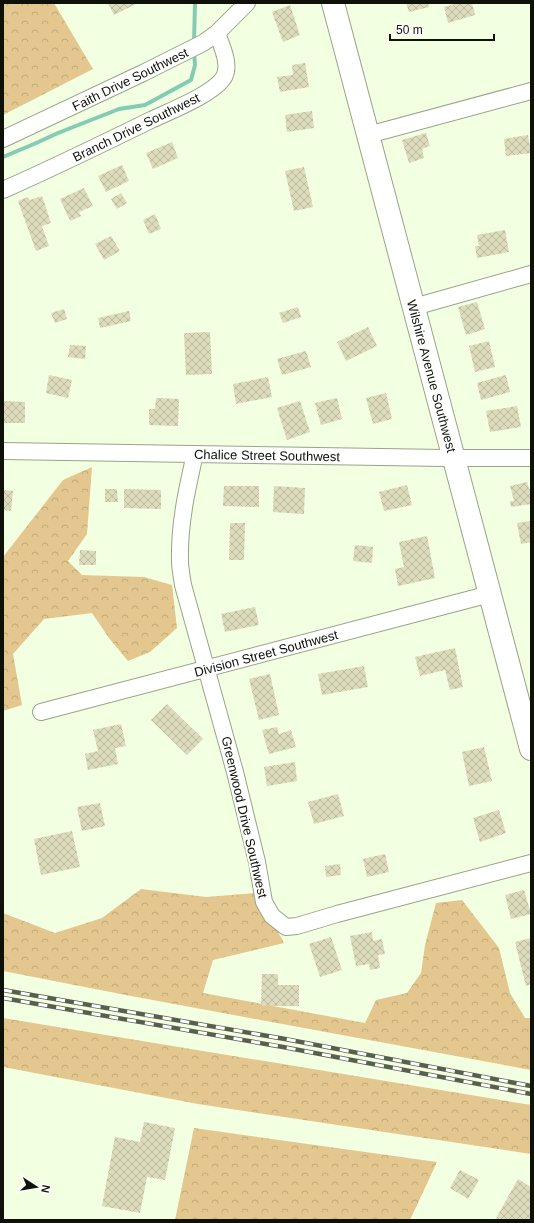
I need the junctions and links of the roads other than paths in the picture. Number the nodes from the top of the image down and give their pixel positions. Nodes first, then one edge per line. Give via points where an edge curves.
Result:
1 (247, 3) edge
2 (333, 3) edge
3 (217, 33) junction
4 (531, 91) edge
5 (368, 135) junction
6 (3, 139) edge
7 (3, 190) edge
8 (531, 274) edge
9 (414, 307) junction
10 (3, 451) edge
11 (196, 454) junction
12 (454, 458) junction
13 (531, 458) edge
14 (490, 594) junction
15 (208, 669) junction
16 (42, 712) dead end
17 (531, 749) edge
18 (531, 863) edge

1 - 3 street, Faith Drive Southwest
2 - 5 street, Wilshire Avenue Southwest
3 - 6 street, Faith Drive Southwest via 186,52
3 - 7 street, Branch Drive Southwest via 226,66 224,76 215,87 87,152
4 - 5 street
5 - 9 street, Wilshire Avenue Southwest
8 - 9 street
9 - 12 street, Wilshire Avenue Southwest
10 - 11 street, Chalice Street Southwest
11 - 12 street, Chalice Street Southwest
11 - 15 street, Greenwood Drive Southwest via 181,527 180,562 183,586
12 - 13 street, Chalice Street Southwest
12 - 14 street, Wilshire Avenue Southwest
14 - 15 street, Division Street Southwest
14 - 17 street, Wilshire Avenue Southwest
15 - 16 street, Division Street Southwest
15 - 18 street, Greenwood Drive Southwest via 236,772 264,902 272,916 286,927

